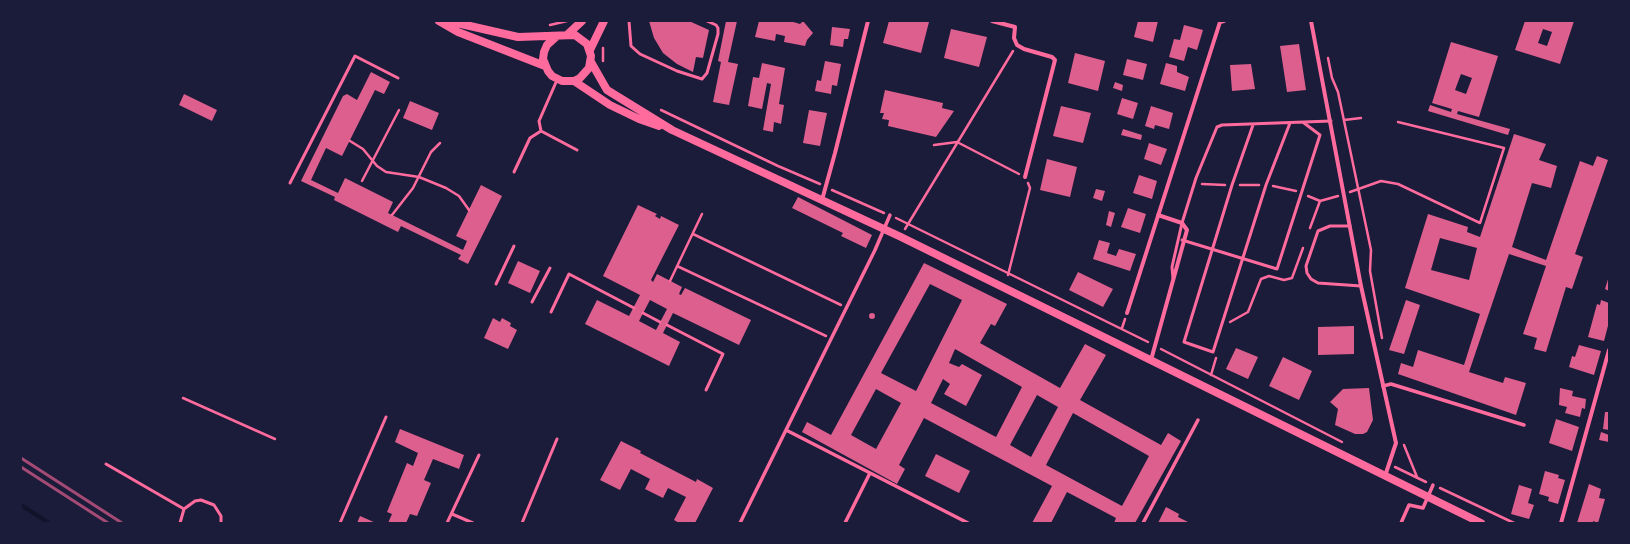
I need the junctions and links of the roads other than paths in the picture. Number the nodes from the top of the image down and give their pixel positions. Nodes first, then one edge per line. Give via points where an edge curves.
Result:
1 (439, 21) edge
2 (448, 21) edge
3 (582, 21) edge
4 (604, 21) edge
5 (629, 21) edge
6 (707, 21) edge
7 (868, 21) edge
8 (992, 21) edge
9 (1017, 21) edge
10 (1224, 21) edge
11 (1311, 21) edge
12 (1015, 27) junction
13 (568, 34) junction
14 (557, 36) junction
15 (590, 50) junction
16 (591, 62) junction
17 (545, 66) junction
18 (398, 78) dead end
19 (557, 79) junction
20 (574, 80) junction
21 (1331, 121) junction
22 (1290, 123) junction
23 (1304, 123) junction
24 (1253, 125) junction
25 (672, 130) junction
26 (540, 131) junction
27 (577, 150) dead end
28 (514, 172) dead end
29 (1025, 177) road end
30 (290, 183) dead end
31 (822, 200) junction
32 (890, 215) road end
33 (1158, 215) junction
34 (1182, 223) junction
35 (1350, 226) junction
36 (884, 229) junction
37 (1179, 240) junction
38 (1186, 241) junction
39 (514, 246) dead end
40 (1212, 249) junction
41 (1243, 259) junction
42 (550, 268) dead end
43 (1173, 279) junction
44 (496, 284) dead end
45 (1361, 286) junction
46 (532, 302) dead end
47 (634, 308) dead end
48 (551, 312) dead end
49 (643, 313) dead end
50 (1127, 313) dead end
51 (660, 322) dead end
52 (667, 325) dead end
53 (1609, 350) edge
54 (1151, 360) junction
55 (1383, 386) junction
56 (706, 390) dead end
57 (386, 417) dead end
58 (1198, 420) dead end
59 (1524, 425) dead end
60 (786, 430) junction
61 (557, 439) dead end
62 (479, 455) dead end
63 (106, 464) dead end
64 (870, 473) junction
65 (1385, 476) junction
66 (1433, 485) road end
67 (1428, 497) junction
68 (184, 509) junction
69 (452, 514) junction
70 (180, 523) edge
71 (221, 523) edge
72 (340, 523) edge
73 (447, 523) edge
74 (473, 523) edge
75 (522, 523) edge
76 (740, 523) edge
77 (845, 523) edge
78 (968, 523) edge
79 (1143, 523) edge
80 (1401, 523) edge
81 (1481, 523) edge
82 (1561, 523) edge

1 - 17 main road via 464,34
2 - 14 main road via 518,37
3 - 13 main road
4 - 15 main road
5 - 6 lane via 631,46 640,54 702,79 707,73 718,34 716,25
7 - 31 street
8 - 12 street
9 - 12 street
10 - 33 street via 1220,22
11 - 21 street
12 - 29 street via 1014,38 1017,45 1055,60
13 - 14 main road
13 - 15 main road via 582,38
14 - 17 main road via 547,45 544,52
15 - 16 main road
16 - 20 main road via 585,74
16 - 25 main road via 607,90
17 - 19 main road
18 - 30 lane via 355,56
19 - 20 main road
19 - 26 lane via 539,121
20 - 25 main road via 610,105 639,119
21 - 23 lane
21 - 35 street
22 - 23 lane
22 - 24 lane
22 - 41 lane via 1267,181
23 - 41 lane via 1320,135 1277,269
24 - 34 lane via 1222,124 1217,128 1196,178
24 - 40 lane
25 - 31 main road
26 - 27 lane
26 - 28 lane via 530,138
31 - 36 main road
32 - 36 street
33 - 34 street
33 - 50 street
34 - 37 lane
34 - 38 street via 1187,230
35 - 45 street
35 - 45 lane via 1330,226 1318,231 1306,266 1307,273 1318,283
36 - 54 main road
36 - 60 street
37 - 38 lane
37 - 43 lane via 1172,268
38 - 40 lane
38 - 43 street
39 - 44 lane
40 - 41 lane
40 - 41 lane via 1184,342 1213,352
42 - 46 lane
43 - 54 street
45 - 55 street
47 - 48 lane via 569,274
49 - 51 lane
52 - 56 lane via 723,354
53 - 82 street
54 - 65 main road
55 - 59 street via 1391,384
55 - 65 street via 1396,443
57 - 72 lane
58 - 79 street
60 - 64 street
60 - 76 street
61 - 75 lane
62 - 69 lane
63 - 68 lane
64 - 77 street
64 - 78 street
65 - 67 main road
66 - 67 street
67 - 80 street via 1423,508 1409,505
67 - 81 main road
68 - 70 lane
68 - 71 lane via 194,501 208,501 218,510
69 - 73 lane
69 - 74 lane

